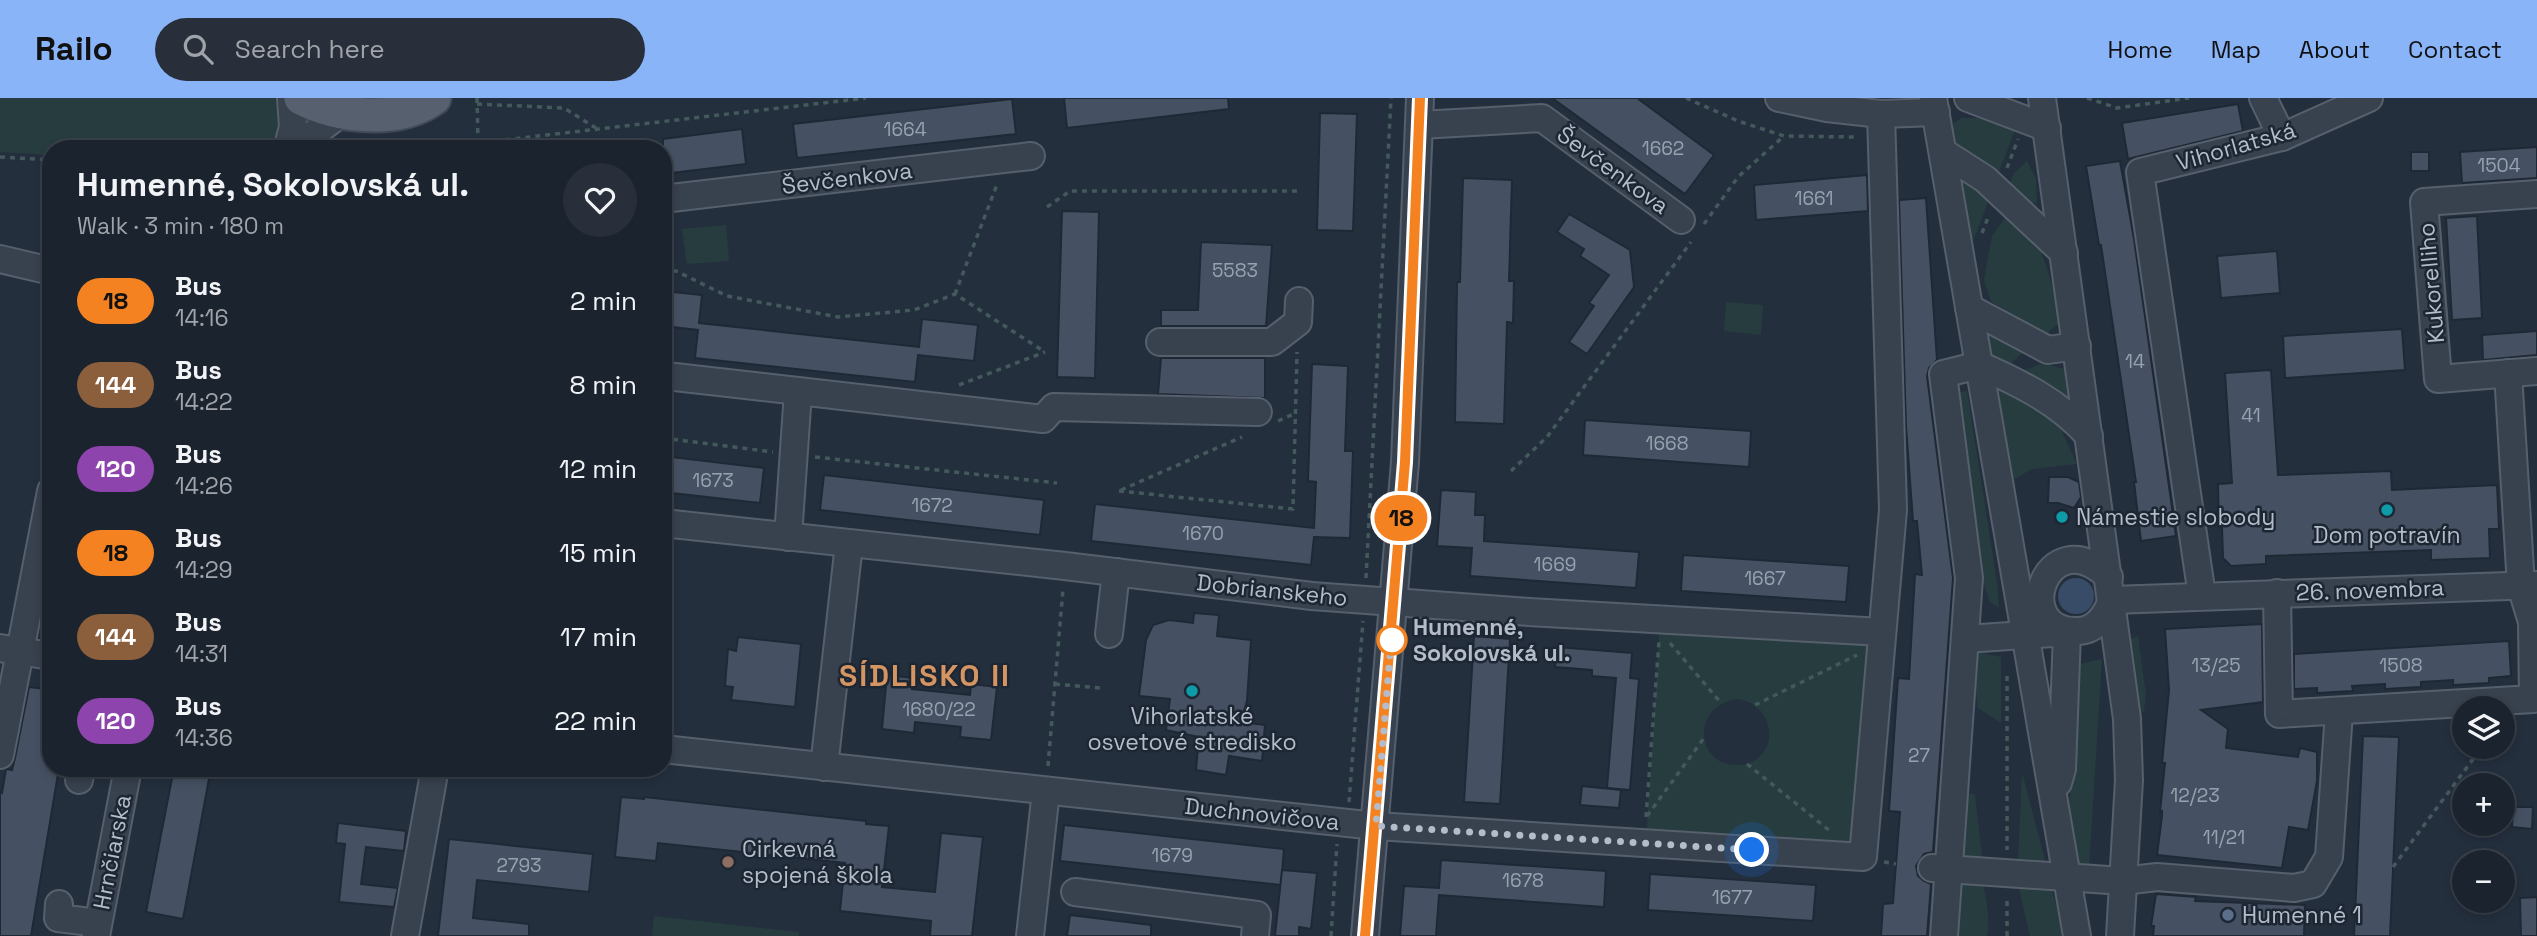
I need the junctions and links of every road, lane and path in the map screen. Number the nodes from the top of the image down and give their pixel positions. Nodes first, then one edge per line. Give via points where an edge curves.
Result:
1 (291, 98) edge
2 (301, 98) edge
3 (434, 98) edge
4 (866, 98) edge
5 (1391, 98) edge
6 (1420, 98) edge
7 (1686, 98) edge
8 (1779, 98) edge
9 (1968, 98) edge
10 (2042, 98) edge
11 (2087, 98) edge
12 (2189, 98) edge
13 (2263, 98) edge
14 (2369, 98) edge
15 (477, 101) edge
16 (1935, 105) edge
17 (342, 112) junction
18 (1881, 114) junction
19 (1420, 125) junction
20 (2047, 128) junction
21 (598, 129) junction
22 (1784, 135) junction
23 (1857, 137) dead end
24 (2282, 137) junction
25 (289, 140) edge
26 (306, 140) edge
27 (478, 140) edge
28 (496, 140) edge
29 (1943, 152) junction
30 (0, 157) edge
31 (1019, 158) joint
32 (42, 159) edge
33 (1299, 191) dead end
34 (2537, 194) edge
35 (672, 198) edge
36 (1047, 207) dead end
37 (1692, 228) junction
38 (2064, 253) junction
39 (0, 259) edge
40 (42, 269) edge
41 (672, 271) edge
42 (955, 294) junction
43 (1969, 309) junction
44 (1298, 312) joint
45 (1160, 342) dead end
46 (2077, 346) junction
47 (2048, 350) junction
48 (1990, 370) junction
49 (2537, 371) edge
50 (2508, 373) junction
51 (672, 377) edge
52 (959, 385) dead end
53 (798, 392) junction
54 (1296, 413) junction
55 (1264, 418) joint
56 (1245, 435) dead end
57 (2089, 436) junction
58 (672, 439) edge
59 (794, 454) junction
60 (1511, 471) dead end
61 (1057, 483) dead end
62 (672, 524) edge
63 (42, 526) edge
64 (788, 537) junction
65 (849, 544) junction
66 (2061, 562) junction
67 (1065, 566) junction
68 (2014, 568) junction
69 (1116, 572) junction
70 (2529, 585) edge
71 (2110, 589) junction
72 (2277, 593) junction
73 (2202, 596) junction
74 (1365, 600) junction
75 (1395, 603) junction
76 (1660, 626) junction
77 (2067, 632) junction
78 (1109, 634) dead end
79 (2025, 634) junction
80 (1882, 638) junction
81 (1966, 639) junction
82 (10, 649) edge
83 (42, 654) edge
84 (1055, 684) junction
85 (1100, 688) dead end
86 (1721, 703) dead end
87 (1755, 705) dead end
88 (2339, 712) junction
89 (1704, 738) dead end
90 (672, 750) edge
91 (0, 754) edge
92 (2473, 759) edge
93 (1747, 764) dead end
94 (824, 766) junction
95 (126, 777) edge
96 (433, 777) edge
97 (1046, 791) junction
98 (2054, 802) junction
99 (1348, 814) dead end
100 (1376, 826) junction
101 (1831, 832) dead end
102 (1338, 834) dead end
103 (2393, 867) dead end
104 (1940, 868) junction
105 (2067, 877) junction
106 (2123, 881) junction
107 (1075, 892) dead end
108 (59, 904) dead end
109 (1256, 926) edge
110 (97, 930) edge
111 (405, 936) edge
112 (1030, 936) edge
113 (1331, 936) edge
114 (1365, 936) edge
115 (1944, 936) edge
116 (2077, 936) edge
117 (2119, 936) edge

1 - 25 street
2 - 17 main road
3 - 17 main road via 418,108 397,112
4 - 21 path
5 - 74 path
6 - 19 street
7 - 22 path
8 - 18 street
9 - 20 street
10 - 20 street
11 - 12 path via 2117,108
13 - 24 street
14 - 24 street, Vihorlatská
15 - 21 path via 564,108
15 - 27 path
16 - 18 street
16 - 29 street
17 - 26 street
18 - 80 street via 1893,510
19 - 37 street, Ševčenkova via 1542,118
19 - 75 street
20 - 38 street
21 - 28 path
22 - 23 path
22 - 37 path
24 - 73 street, Vihorlatská via 2140,172
29 - 38 street via 1985,179
29 - 43 street
30 - 32 path
31 - 35 street, Ševčenkova
31 - 42 path
33 - 36 path via 1070,191
34 - 50 street, Kukorelliho via 2424,202 2438,379
37 - 60 path via 1547,437
38 - 46 street
39 - 40 street
41 - 42 path via 727,296 838,317 914,310
42 - 52 path via 1045,352
43 - 47 street
43 - 48 street
44 - 45 street via 1272,342
44 - 54 path
46 - 47 street
46 - 57 street
47 - 48 street
48 - 57 street via 2029,387 2072,417
48 - 68 street
48 - 81 street via 1943,374 1969,578
49 - 50 street, Kukorelliho
50 - 70 street
51 - 53 street
53 - 55 street via 1043,419 1054,407
53 - 59 street
54 - 55 path
54 - 56 path via 1293,509 1119,491
57 - 71 street
58 - 59 path
59 - 61 path
59 - 64 street
62 - 64 street, Dobrianskeho
63 - 82 street
64 - 65 street, Dobrianskeho
65 - 67 street, Dobrianskeho
65 - 94 street
66 - 68 street
66 - 71 street via 2078,560 2097,566
66 - 77 street via 2047,573 2040,588 2040,607 2050,623
67 - 69 street, Dobrianskeho
67 - 84 path
68 - 79 street
69 - 74 street, Dobrianskeho
69 - 78 street
70 - 72 street, 26. novembra
70 - 88 street via 2533,699
71 - 73 street
71 - 77 street via 2108,610 2098,624 2085,631
71 - 106 street via 2127,719 2129,780
72 - 73 street, 26. novembra
72 - 88 street via 2279,714
74 - 75 street, Dobrianskeho
74 - 99 path
75 - 76 street, Dobrianskeho
75 - 100 street
76 - 80 street, Dobrianskeho
76 - 86 path
76 - 89 path via 1646,817
77 - 79 street
77 - 98 street via 2062,769
79 - 81 street
79 - 98 street
80 - 87 path
80 - 100 street, Duchnovičova via 1863,857
81 - 104 street
82 - 83 street
82 - 91 street
84 - 85 path
84 - 97 path
88 - 106 street via 2329,857 2313,884 2294,888 2157,877
90 - 94 street, Duchnovičova
92 - 103 path
93 - 101 path
94 - 97 street, Duchnovičova
95 - 110 street, Hrnčiarska
96 - 111 street
97 - 100 street, Duchnovičova
97 - 112 street
98 - 105 street
100 - 114 street
102 - 113 path
104 - 105 street
104 - 115 street
105 - 106 street
105 - 116 street
106 - 117 street
107 - 109 street
108 - 110 street via 58,918

